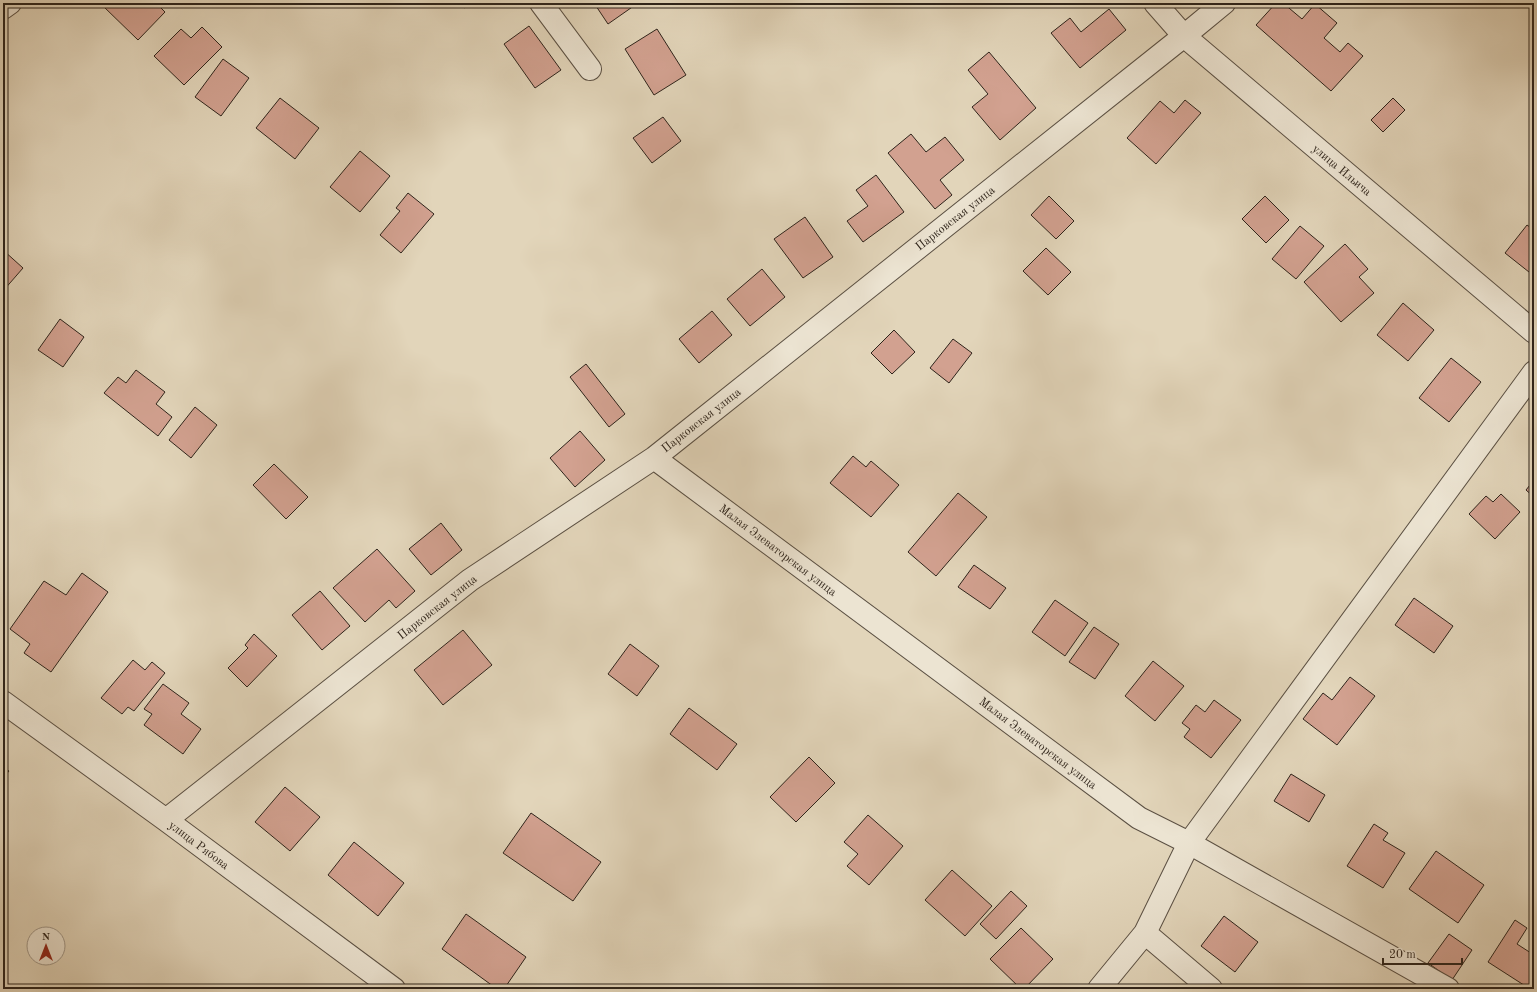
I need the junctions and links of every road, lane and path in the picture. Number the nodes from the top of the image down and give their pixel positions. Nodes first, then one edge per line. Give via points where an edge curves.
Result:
1 (10, 3) edge
2 (541, 3) edge
3 (1155, 3) edge
4 (1224, 3) edge
5 (3, 8) edge
6 (1184, 36) junction
7 (590, 69) dead end
8 (1534, 332) edge
9 (1534, 372) edge
10 (654, 458) junction
11 (3, 702) edge
12 (166, 820) junction
13 (1189, 843) junction
14 (1145, 933) junction
15 (394, 989) edge
16 (1099, 989) edge
17 (1211, 989) edge
18 (1448, 989) edge

1 - 5 street
2 - 7 street
3 - 6 street, улица Ильича
4 - 6 street, Парковская улица
6 - 8 street, улица Ильича
6 - 10 street, Парковская улица
9 - 13 street
10 - 12 street, Парковская улица via 470,580
10 - 13 street, Малая Элеваторская улица via 1139,818
11 - 12 street, улица Рябова
12 - 15 street, улица Рябова
13 - 14 street
13 - 18 street, Малая Элеваторская улица
14 - 16 street
14 - 17 street

